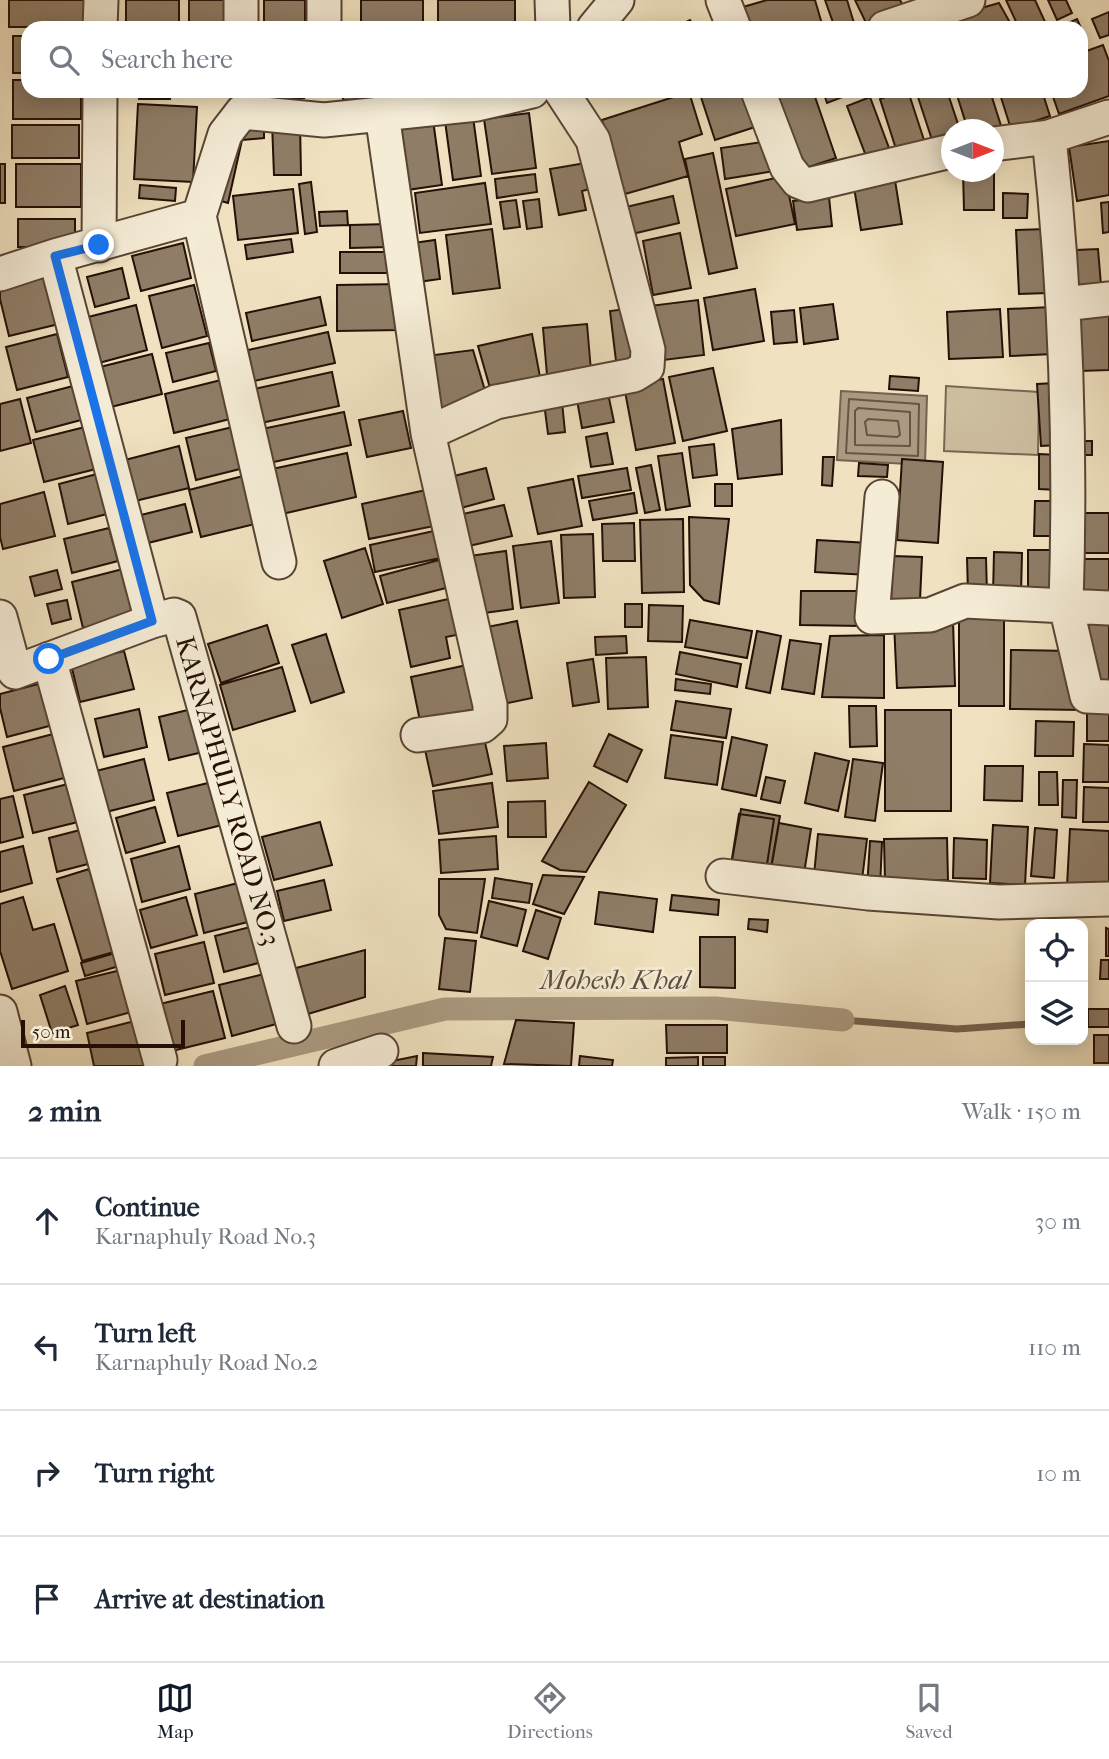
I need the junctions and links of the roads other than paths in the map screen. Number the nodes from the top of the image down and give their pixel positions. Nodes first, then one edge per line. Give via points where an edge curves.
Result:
1 (101, 0) edge
2 (241, 0) edge
3 (324, 0) edge
4 (552, 0) edge
5 (617, 0) edge
6 (723, 0) edge
7 (968, 0) edge
8 (100, 21) edge
9 (242, 21) edge
10 (324, 21) edge
11 (553, 21) edge
12 (600, 21) edge
13 (731, 21) edge
14 (906, 21) edge
15 (100, 98) edge
16 (502, 98) edge
17 (566, 98) edge
18 (761, 98) edge
19 (242, 101) edge
20 (324, 106) edge
21 (382, 114) junction
22 (1109, 117) edge
23 (1049, 136) junction
24 (1004, 142) edge
25 (941, 152) edge
26 (199, 216) junction
27 (99, 245) junction
28 (55, 256) junction
29 (0, 274) edge
30 (1109, 299) edge
31 (1063, 304) junction
32 (428, 433) junction
33 (882, 497) dead end
34 (279, 562) dead end
35 (1066, 606) junction
36 (1109, 608) edge
37 (0, 617) edge
38 (152, 621) junction
39 (49, 659) junction
40 (7, 674) edge
41 (1109, 697) edge
42 (418, 735) dead end
43 (723, 876) dead end
44 (1109, 899) edge
45 (0, 1012) edge
46 (294, 1026) dead end
47 (380, 1051) dead end
48 (160, 1060) dead end
49 (14, 1066) edge
50 (336, 1066) edge

1 - 8 street
2 - 9 street
3 - 10 street
4 - 11 street
5 - 12 street
6 - 13 street
7 - 14 street
15 - 27 street
16 - 21 street
17 - 32 street via 593,140 648,350 647,367 634,375 496,401
18 - 25 street via 787,167 808,185
19 - 20 street
19 - 26 street via 225,134
20 - 21 street
21 - 32 street
22 - 23 street
23 - 24 street
23 - 31 street
26 - 27 street
26 - 34 street
27 - 28 street
28 - 29 street
28 - 38 street
30 - 31 street
31 - 35 street via 1070,496
32 - 42 street via 490,719 482,726
33 - 35 street via 872,617 930,615 965,601
35 - 36 street
35 - 41 street via 1087,696
37 - 40 street, KARNAPHULY ROAD NO.3
38 - 39 street, KARNAPHULY ROAD NO.3
38 - 46 street, KARNAPHULY ROAD NO.3 via 179,617
39 - 40 street, KARNAPHULY ROAD NO.3
39 - 48 street
43 - 44 street via 999,902
45 - 49 street
47 - 50 street

